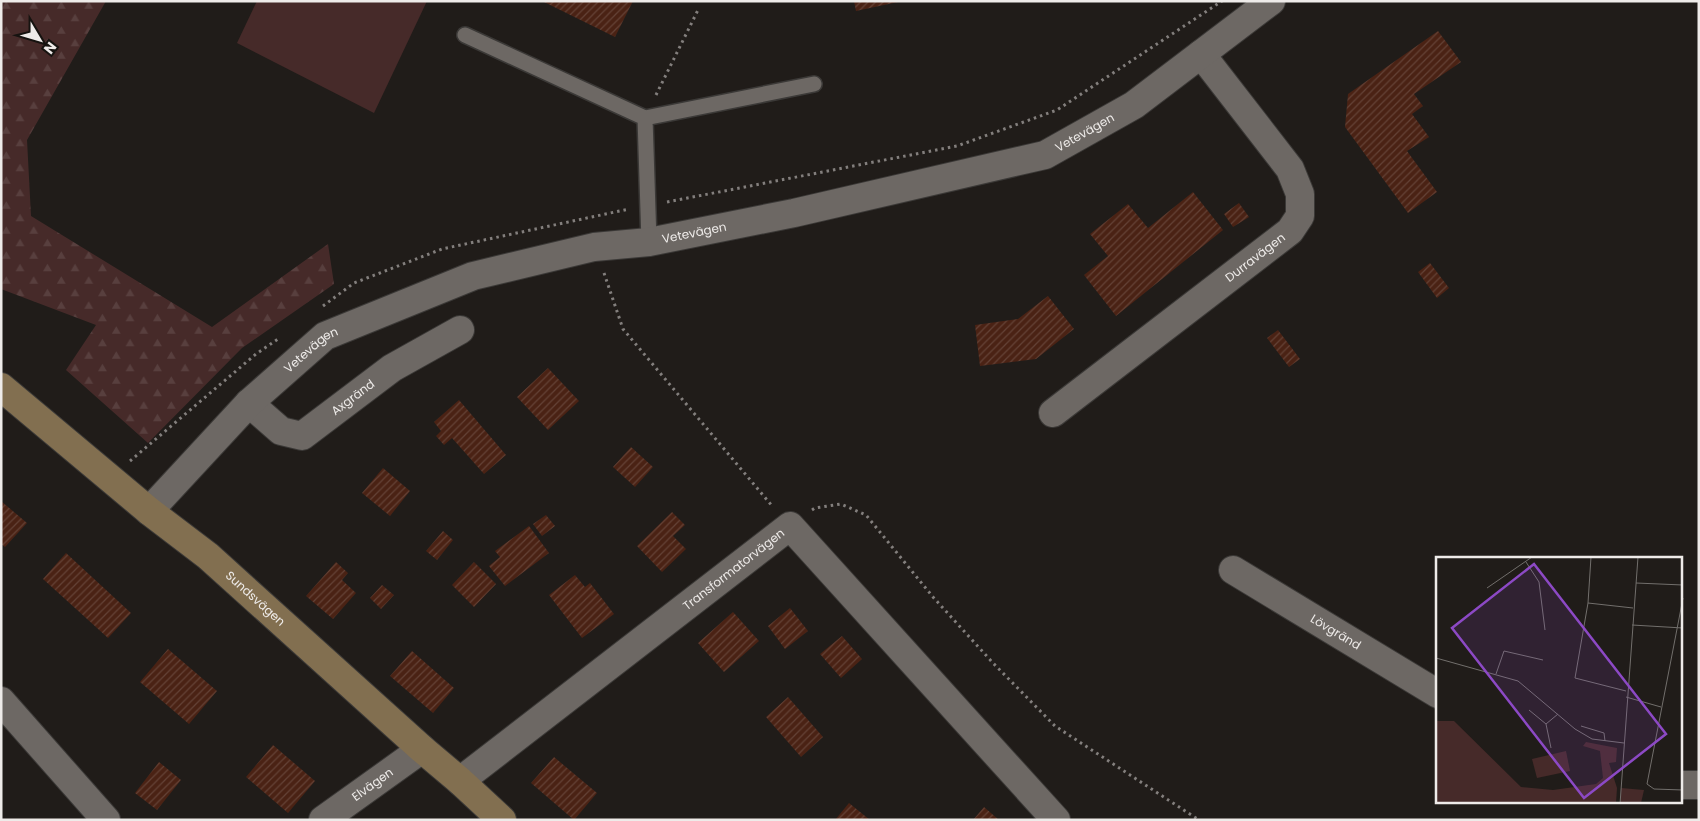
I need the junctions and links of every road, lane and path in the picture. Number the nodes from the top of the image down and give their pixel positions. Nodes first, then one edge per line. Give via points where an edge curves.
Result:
1 (1271, 1) edge
2 (698, 10) dead end
3 (465, 35) dead end
4 (1201, 54) junction
5 (814, 84) dead end
6 (645, 118) junction
7 (649, 242) junction
8 (594, 246) junction
9 (460, 330) dead end
10 (1, 387) edge
11 (249, 403) junction
12 (1053, 413) dead end
13 (149, 511) junction
14 (790, 526) junction
15 (1233, 570) dead end
16 (1436, 693) edge
17 (1, 701) edge
18 (422, 748) junction
19 (460, 781) junction
20 (1682, 785) edge
21 (1699, 785) edge
22 (106, 820) edge
23 (323, 820) edge
24 (502, 820) edge
25 (1056, 820) edge
26 (1198, 820) edge

1 - 4 street, Vetevägen
2 - 6 path
3 - 6 lane
4 - 7 street, Vetevägen via 1134,105 1045,155 794,213
4 - 12 street, Durravägen via 1290,168 1300,194 1300,216 1290,231
5 - 6 lane
6 - 7 lane
7 - 8 street, Vetevägen
8 - 11 street, Vetevägen via 473,276 325,336
8 - 14 path via 623,329
9 - 11 street, Axgränd via 392,368 302,436 280,432
10 - 13 street, Sundsvägen
11 - 13 street, Vetevägen
13 - 18 street, Sundsvägen via 208,556
14 - 19 street, Transformatorvägen
14 - 25 street, Transformatorvägen
14 - 26 path via 816,508 832,505 841,504 866,515 933,597 1055,726
15 - 16 street, Lövgränd
17 - 22 street
18 - 19 street, Sundsvägen
18 - 23 street, Elvägen
19 - 24 street, Sundsvägen
20 - 21 street

